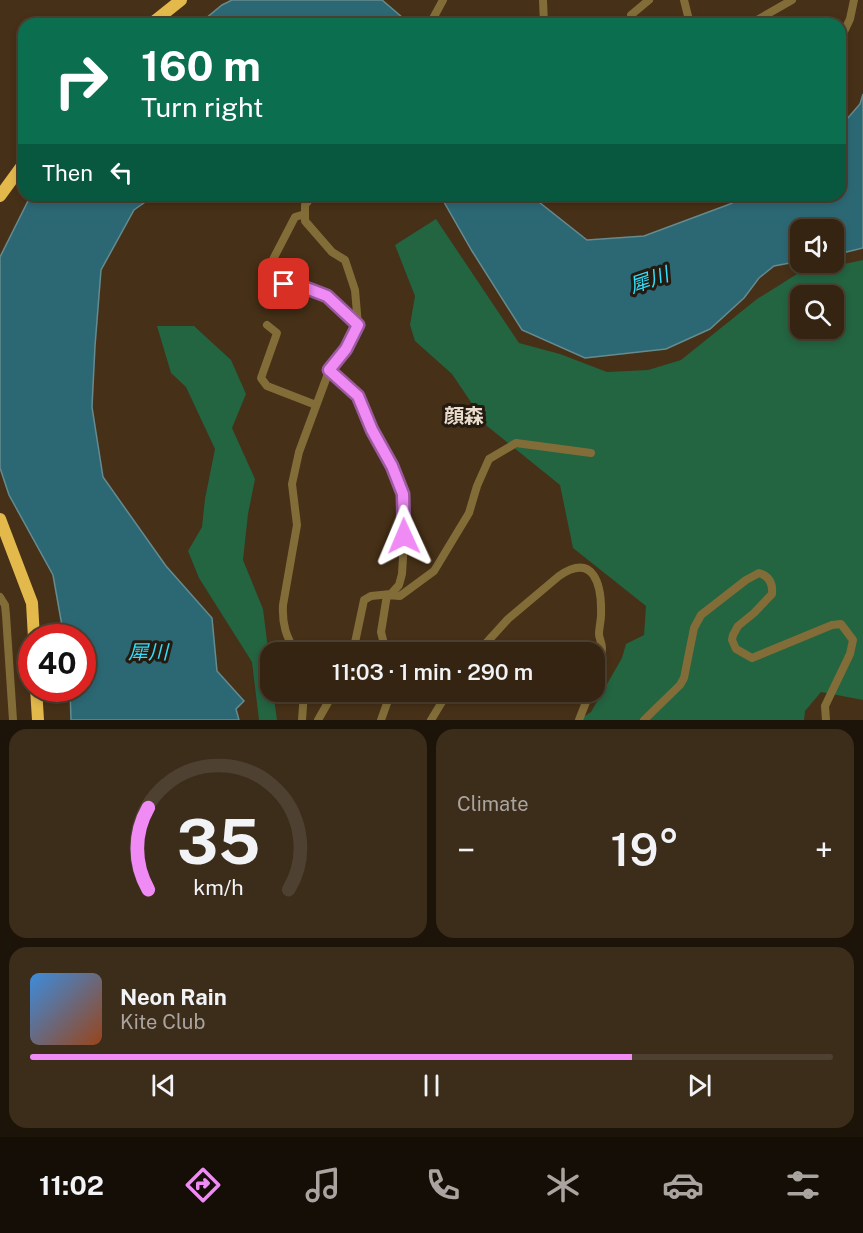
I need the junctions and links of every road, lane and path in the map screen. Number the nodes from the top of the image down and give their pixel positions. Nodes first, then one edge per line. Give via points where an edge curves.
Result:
1 (181, 0) edge
2 (443, 0) edge
3 (543, 0) edge
4 (649, 0) edge
5 (684, 0) edge
6 (792, 0) edge
7 (854, 0) edge
8 (158, 18) edge
9 (434, 18) edge
10 (544, 18) edge
11 (632, 18) edge
12 (688, 18) edge
13 (760, 18) edge
14 (846, 27) edge
15 (18, 171) edge
16 (0, 196) edge
17 (309, 201) edge
18 (305, 214) junction
19 (267, 325) dead end
20 (358, 325) junction
21 (329, 370) junction
22 (316, 405) junction
23 (591, 453) dead end
24 (0, 519) edge
25 (387, 596) junction
26 (0, 597) edge
27 (33, 624) edge
28 (290, 642) edge
29 (355, 642) edge
30 (384, 642) edge
31 (487, 642) edge
32 (601, 642) edge
33 (37, 702) edge
34 (303, 702) edge
35 (328, 702) edge
36 (387, 702) edge
37 (442, 702) edge
38 (586, 702) edge
39 (13, 720) edge
40 (38, 720) edge
41 (302, 720) edge
42 (318, 720) edge
43 (381, 720) edge
44 (431, 720) edge
45 (579, 720) edge
46 (644, 720) edge
47 (826, 720) edge

1 - 8 highway
2 - 9 street
3 - 10 street
4 - 11 street
5 - 12 street
6 - 13 street
7 - 14 street
15 - 16 highway
17 - 18 street
18 - 20 street via 305,221 319,239 345,260 355,290
18 - 20 street via 295,217 267,271 266,281 301,286 327,296
19 - 22 street via 277,333 261,378 267,386
20 - 21 street
21 - 22 street
21 - 25 street via 358,396 403,494 402,574 395,592
22 - 28 street via 292,484 297,525 282,618
23 - 25 street via 516,443 489,459 469,513 434,571 400,596
24 - 27 highway via 32,603
25 - 29 street via 364,600
25 - 30 street via 381,632
26 - 39 street via 6,615
31 - 32 street via 559,576 580,566 587,568 597,582
33 - 40 highway
34 - 41 street
35 - 42 street
36 - 43 street
37 - 44 street
38 - 45 street
46 - 47 street via 684,678 694,628 701,615 759,573 771,581 772,594 735,631 732,640 736,649 752,658 841,624 854,640 825,706

